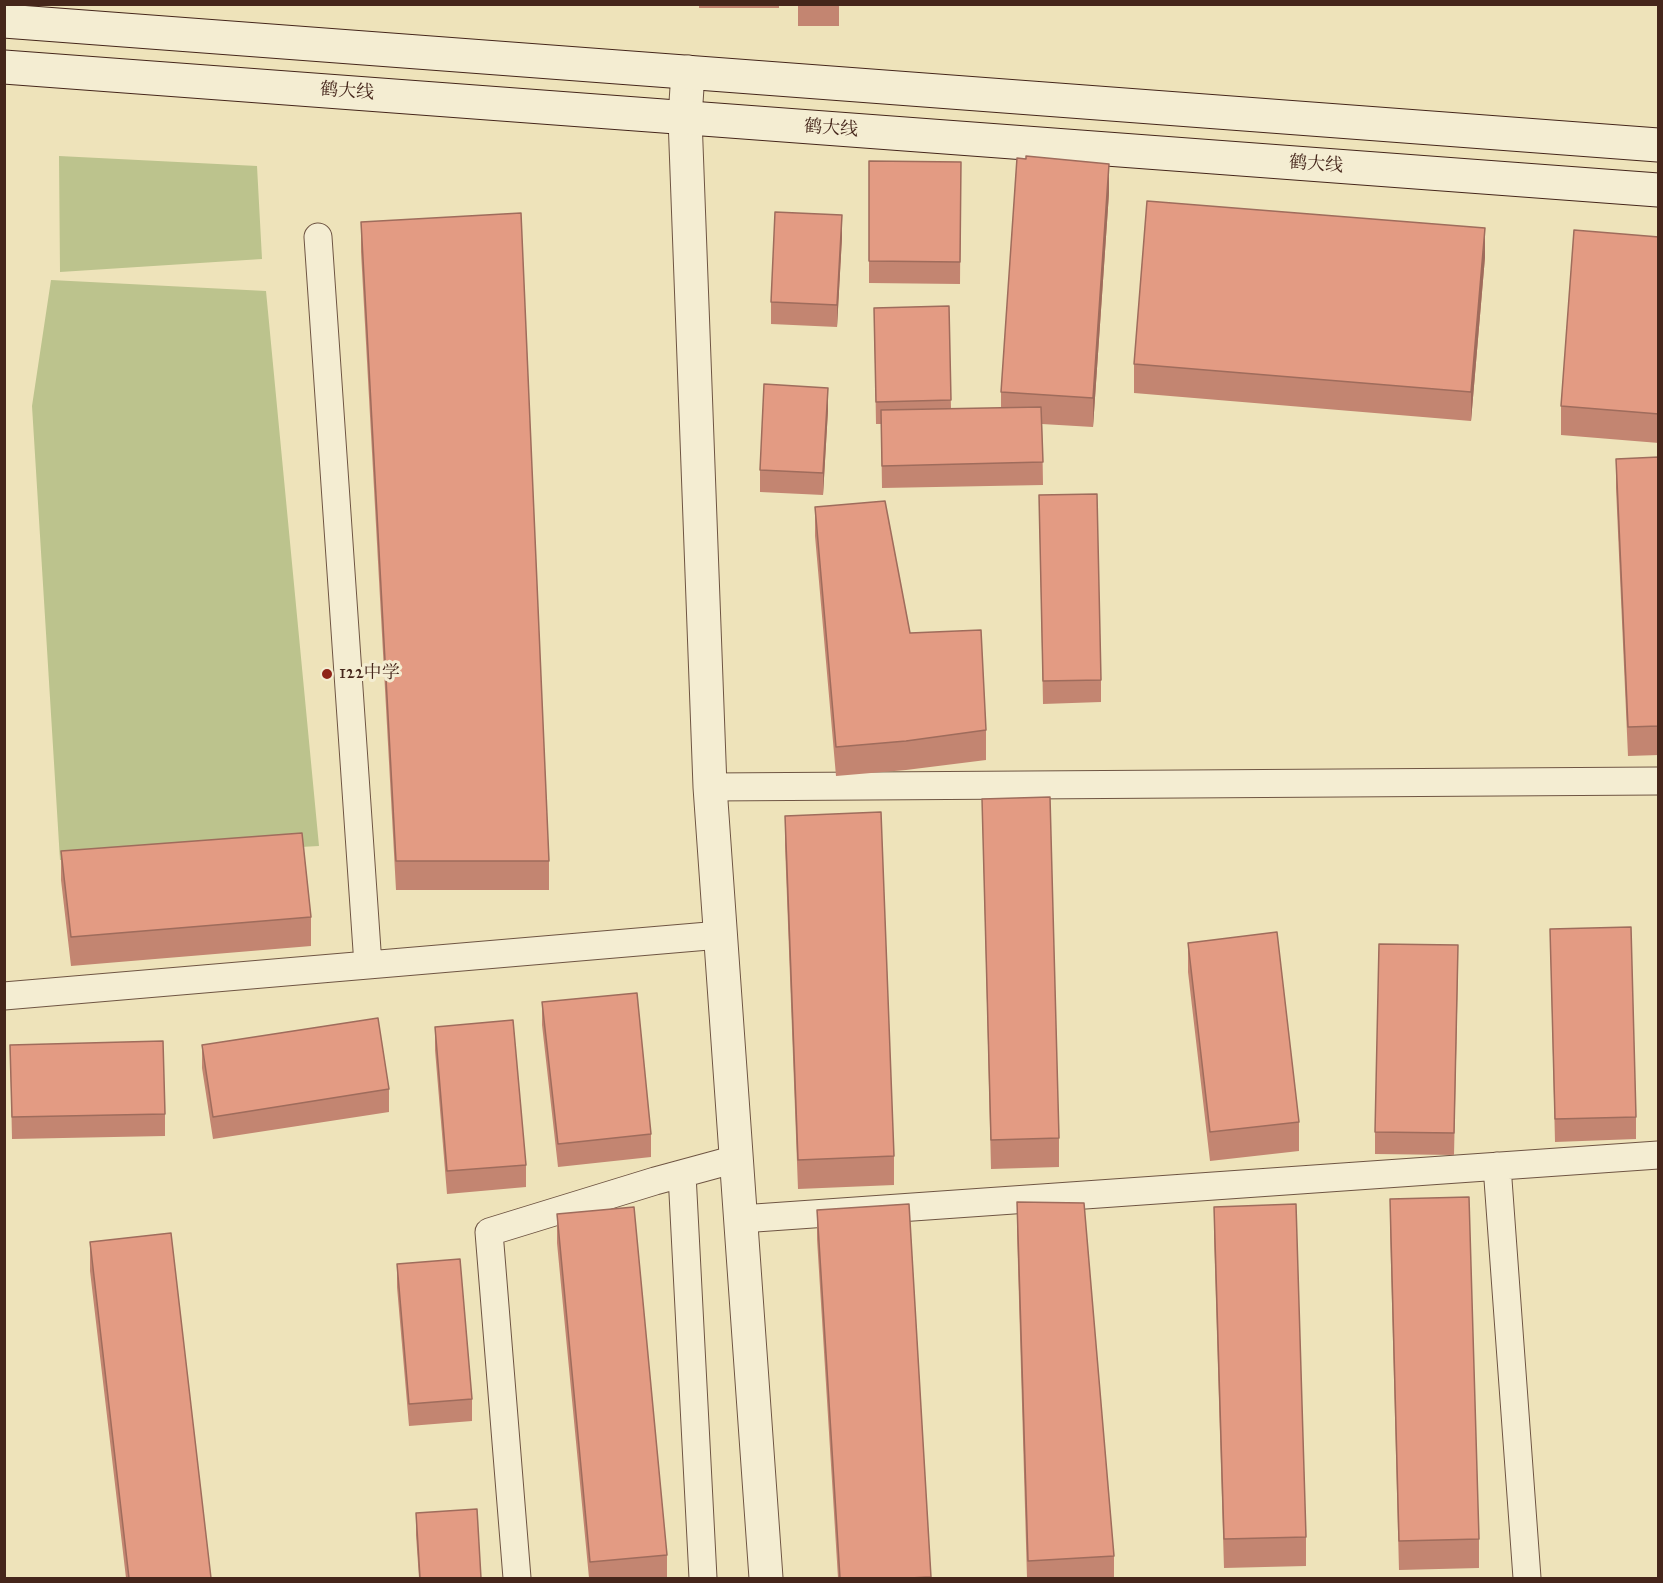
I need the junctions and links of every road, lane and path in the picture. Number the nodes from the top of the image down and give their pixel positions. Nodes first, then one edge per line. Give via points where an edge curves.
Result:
1 (4, 21) edge
2 (4, 67) edge
3 (688, 72) junction
4 (685, 118) junction
5 (1659, 145) edge
6 (1659, 190) edge
7 (318, 237) dead end
8 (1659, 782) edge
9 (710, 787) junction
10 (720, 935) junction
11 (368, 965) junction
12 (4, 996) edge
13 (1659, 1155) edge
14 (736, 1159) junction
15 (1497, 1167) junction
16 (682, 1174) junction
17 (741, 1219) junction
18 (517, 1578) edge
19 (703, 1578) edge
20 (766, 1578) edge
21 (1519, 1578) edge

1 - 3 main road
2 - 4 main road, 鹤大线
3 - 4 main road
3 - 5 main road
4 - 6 main road, 鹤大线
4 - 9 main road
7 - 11 street
8 - 9 street
9 - 10 main road
10 - 11 street
10 - 14 main road
11 - 12 street
13 - 15 street
14 - 16 street
14 - 17 main road
15 - 17 street
15 - 21 street
16 - 18 street via 489,1232
16 - 19 street
17 - 20 main road

